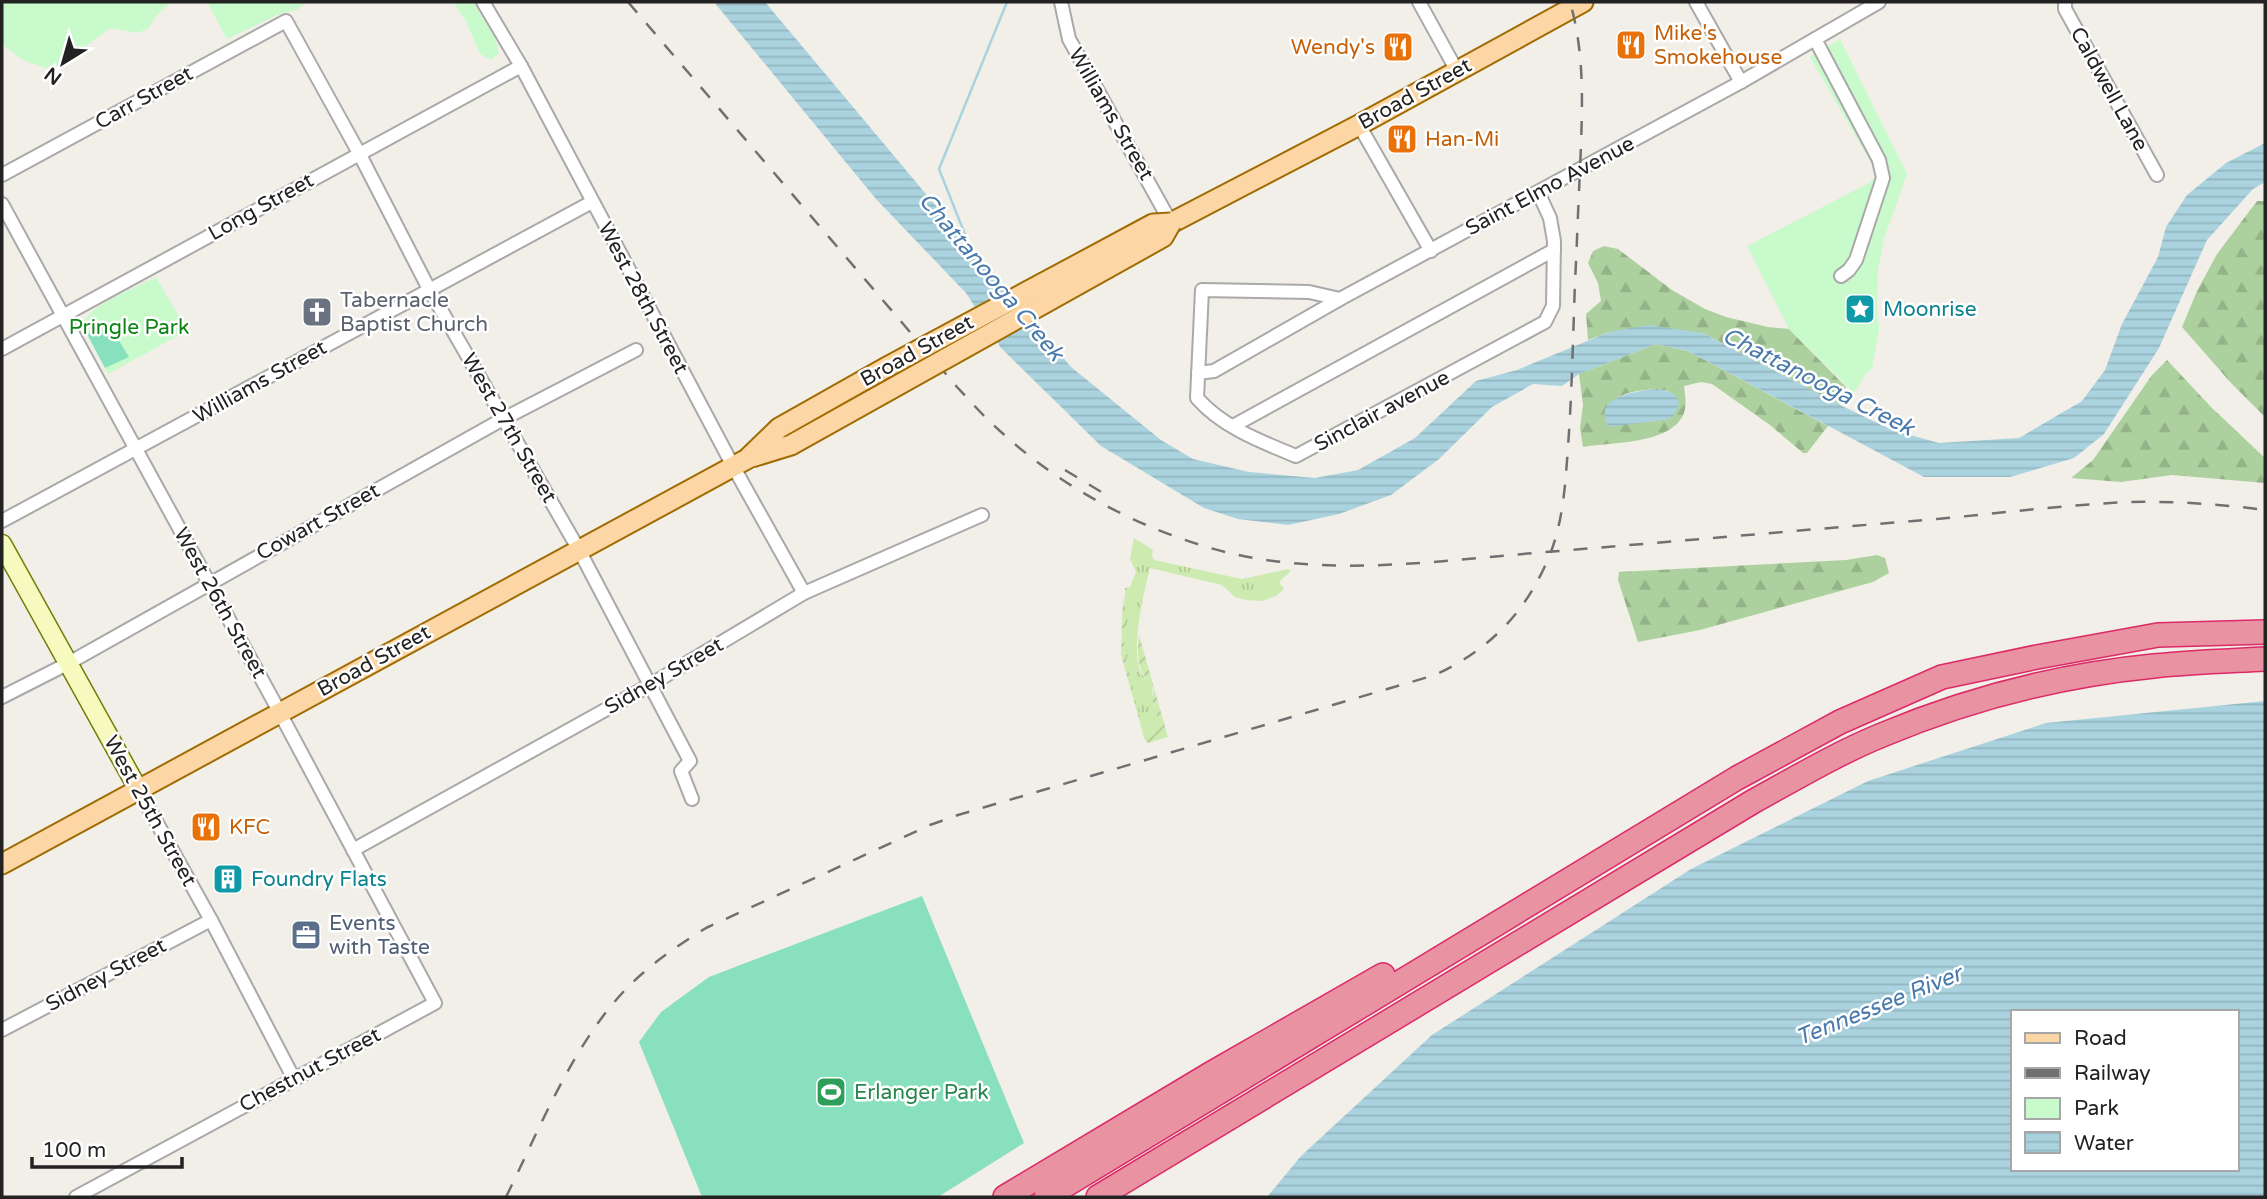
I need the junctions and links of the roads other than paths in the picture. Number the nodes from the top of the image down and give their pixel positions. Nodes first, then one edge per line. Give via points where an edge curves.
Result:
1 (483, 2) edge
2 (1061, 2) edge
3 (1419, 2) edge
4 (1583, 2) edge
5 (1696, 2) edge
6 (1879, 2) edge
7 (2066, 2) edge
8 (286, 21) joint
9 (1815, 39) junction
10 (521, 66) junction
11 (1457, 71) junction
12 (1741, 82) junction
13 (1359, 125) junction
14 (359, 153) junction
15 (2, 175) edge
16 (2157, 175) dead end
17 (1538, 192) junction
18 (592, 202) junction
19 (2, 204) edge
20 (1171, 223) junction
21 (1553, 250) junction
22 (1431, 251) junction
23 (1841, 276) dead end
24 (429, 289) junction
25 (1340, 299) junction
26 (63, 317) junction
27 (2, 349) edge
28 (636, 350) dead end
29 (1198, 373) junction
30 (503, 419) junction
31 (1233, 426) junction
32 (136, 450) junction
33 (740, 463) junction
34 (982, 515) dead end
35 (2, 521) edge
36 (2, 544) edge
37 (579, 550) junction
38 (209, 583) junction
39 (804, 593) junction
40 (2265, 632) edge
41 (2265, 659) edge
42 (67, 664) junction
43 (650, 685) junction
44 (2, 697) edge
45 (280, 712) junction
46 (138, 789) junction
47 (692, 799) dead end
48 (353, 850) junction
49 (2, 864) edge
50 (1523, 908) junction
51 (211, 920) junction
52 (435, 1003) joint
53 (2, 1030) edge
54 (294, 1079) junction
55 (76, 1197) edge
56 (1005, 1197) edge
57 (1046, 1197) edge
58 (1098, 1197) edge

1 - 10 street, West 28th Street
2 - 20 street, Williams Street via 1069,39
3 - 11 street
4 - 11 main road, Broad Street
5 - 12 street
6 - 9 street, Saint Elmo Avenue
7 - 16 street, Caldwell Lane
8 - 14 street, West 27th Street
8 - 15 street, Carr Street
9 - 12 street, Saint Elmo Avenue
9 - 23 street via 1879,160 1883,178 1856,260
10 - 14 street, Long Street
10 - 18 street, West 28th Street
11 - 13 main road, Broad Street
12 - 17 street, Saint Elmo Avenue
13 - 20 main road, Broad Street
13 - 22 street
14 - 24 street, West 27th Street
14 - 26 street, Long Street
17 - 21 street, Sinclair avenue via 1550,218
17 - 22 street, Saint Elmo Avenue
18 - 24 street, Williams Street
18 - 33 street, West 28th Street
19 - 26 street, West 26th Street
20 - 33 main road, Broad Street, bridge via 1163,237 791,444
21 - 31 street
21 - 31 street, Sinclair avenue via 1553,306 1545,322 1460,369 1296,456
22 - 25 street, Saint Elmo Avenue
24 - 30 street, West 27th Street
24 - 32 street, Williams Street
25 - 29 street, Saint Elmo Avenue via 1214,371
25 - 29 street, Sinclair avenue via 1309,292 1202,290
26 - 27 street, Long Street
26 - 32 street, West 26th Street
28 - 30 street, Cowart Street
29 - 31 street, Sinclair avenue via 1197,398 1211,414
30 - 37 street, West 27th Street
30 - 38 street, Cowart Street
32 - 35 street, Williams Street
32 - 38 street, West 26th Street
33 - 37 main road, Broad Street
33 - 39 street, West 28th Street
34 - 39 street, Sidney Street
36 - 42 street, West 25th Street
37 - 43 street, West 27th Street
37 - 45 main road, Broad Street
38 - 42 street, Cowart Street
38 - 45 street, West 26th Street
39 - 43 street, Sidney Street
40 - 50 highway via 2158,635 1942,677 1840,722 1737,778
41 - 58 highway via 2152,666 2064,679 1934,714 1880,736 1755,801
42 - 44 street, Cowart Street
42 - 46 street, West 25th Street
43 - 47 street, West 27th Street via 690,761 681,771
43 - 48 street, Sidney Street
45 - 46 main road, Broad Street
45 - 48 street, West 26th Street
46 - 49 main road, Broad Street
46 - 51 street, West 25th Street
48 - 52 street, West 26th Street
50 - 56 highway via 1477,921
50 - 57 highway
51 - 53 street, Sidney Street
51 - 54 street, West 25th Street
52 - 54 street, Chestnut Street
54 - 55 street, Chestnut Street

